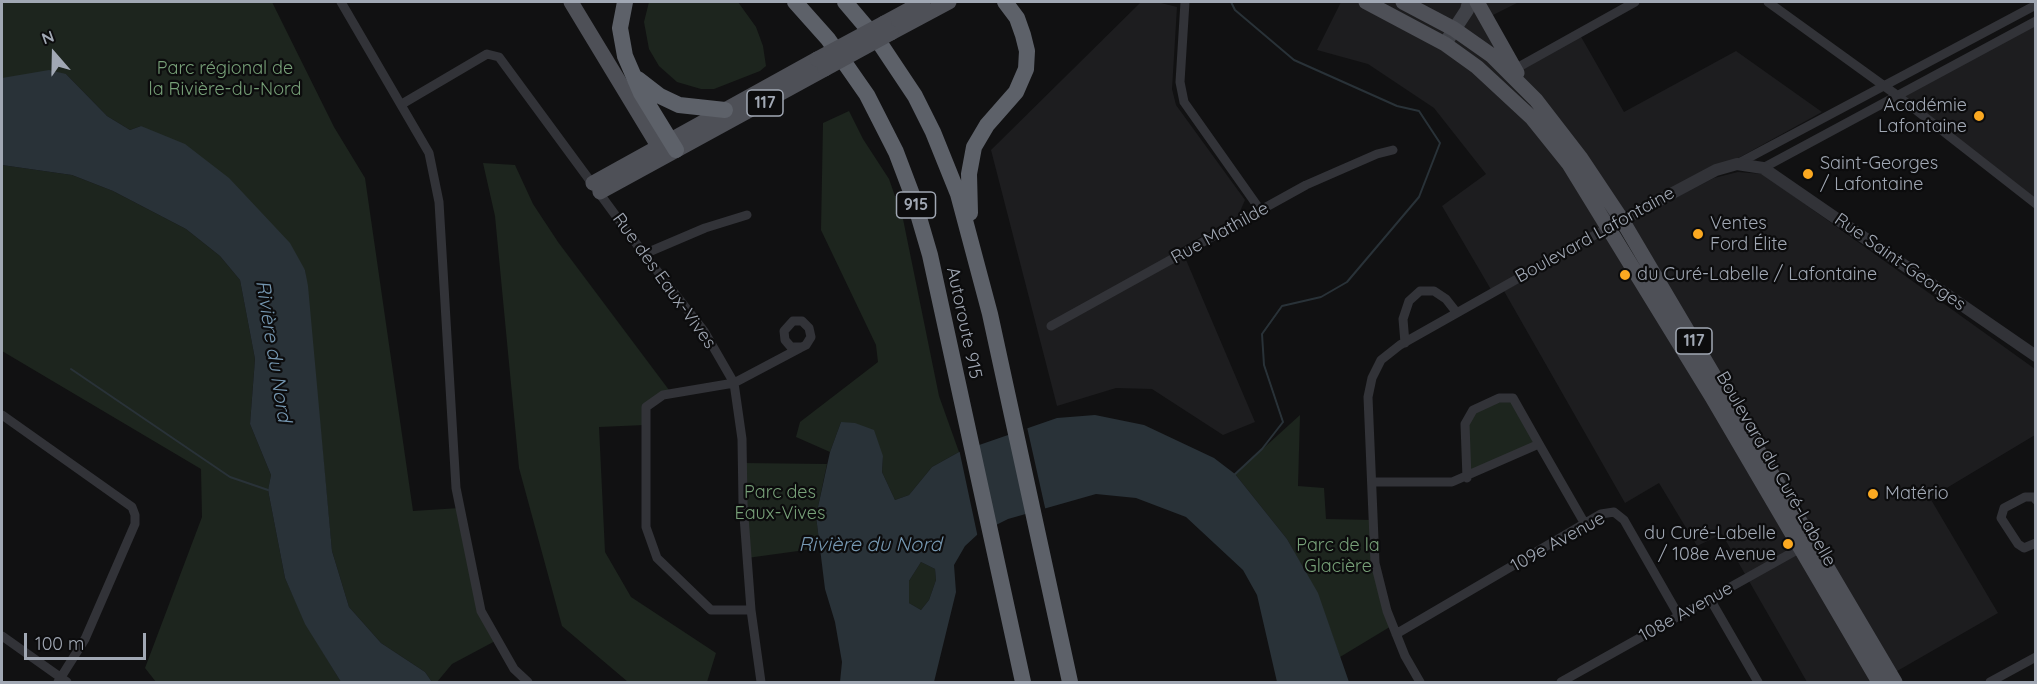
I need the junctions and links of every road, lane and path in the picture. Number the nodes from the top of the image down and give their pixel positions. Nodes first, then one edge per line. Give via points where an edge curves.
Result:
1 (341, 2) edge
2 (571, 2) edge
3 (625, 2) edge
4 (795, 2) edge
5 (845, 2) edge
6 (923, 2) edge
7 (949, 2) edge
8 (1005, 2) edge
9 (1185, 2) edge
10 (1366, 2) edge
11 (1403, 2) edge
12 (1469, 2) edge
13 (1477, 2) edge
14 (1635, 2) edge
15 (1768, 2) edge
16 (2036, 4) edge
17 (1018, 10) edge
18 (2036, 21) edge
19 (1998, 25) junction
20 (887, 28) junction
21 (1454, 29) junction
22 (2005, 38) junction
23 (1445, 44) junction
24 (821, 64) junction
25 (1515, 69) junction
26 (635, 77) junction
27 (1885, 87) junction
28 (1898, 96) junction
29 (1536, 100) junction
30 (402, 104) junction
31 (725, 110) junction
32 (667, 148) junction
33 (1394, 150) dead end
34 (1737, 164) junction
35 (1763, 168) junction
36 (596, 188) junction
37 (2036, 204) edge
38 (1262, 211) junction
39 (747, 215) dead end
40 (1616, 224) junction
41 (970, 232) junction
42 (644, 254) junction
43 (1457, 313) junction
44 (1051, 326) dead end
45 (1405, 343) junction
46 (802, 347) dead end
47 (2036, 357) edge
48 (734, 383) junction
49 (2, 415) edge
50 (1539, 444) junction
51 (1467, 478) junction
52 (1372, 482) junction
53 (2036, 500) edge
54 (1585, 524) junction
55 (2036, 543) edge
56 (1806, 545) junction
57 (1710, 599) junction
58 (751, 610) junction
59 (1679, 616) junction
60 (1396, 634) junction
61 (2, 636) edge
62 (2036, 657) edge
63 (63, 681) edge
64 (528, 682) edge
65 (761, 682) edge
66 (1023, 682) edge
67 (1070, 682) edge
68 (1420, 682) edge
69 (1561, 682) edge
70 (1758, 682) edge
71 (1879, 682) edge
72 (1894, 682) edge
73 (1990, 682) edge

1 - 30 street
2 - 32 main road
3 - 26 highway via 620,34
4 - 66 highway, Autoroute 915 / 915 via 854,76 901,163 928,249
5 - 41 highway, Autoroute 915 / 915 via 879,42 915,96 944,156
6 - 20 main road
7 - 20 main road
8 - 17 highway
9 - 38 street via 1180,82 1184,102
10 - 23 main road, Boulevard du Curé-Labelle / 117
11 - 21 main road, Boulevard du Curé-Labelle / 117
12 - 21 main road
13 - 25 main road
14 - 25 street
15 - 27 street
16 - 19 street, Boulevard Lafontaine
17 - 41 highway via 1026,46 1026,69 1016,92 987,125 974,147 969,174
18 - 22 street
19 - 22 street
19 - 27 street, Boulevard Lafontaine
20 - 24 main road, bridge
21 - 23 main road
21 - 29 main road, Boulevard du Curé-Labelle / 117 via 1491,55
22 - 28 street
23 - 40 main road, Boulevard du Curé-Labelle / 117 via 1477,67 1532,118
24 - 31 main road
24 - 32 main road, 117
25 - 29 main road
26 - 31 highway via 672,102
26 - 32 highway
27 - 28 street
27 - 34 street, Boulevard Lafontaine
28 - 35 street
28 - 37 street
29 - 40 main road, Boulevard du Curé-Labelle / 117 via 1580,157
30 - 36 street, Rue des Eaux-Vives via 487,54 499,57
30 - 64 street via 429,153 439,202 456,488 481,612 514,669
31 - 32 main road
32 - 36 main road, 117
33 - 38 street, Rue Mathilde via 1306,185
34 - 35 street
34 - 40 street, Boulevard Lafontaine via 1689,183
35 - 47 street, Rue Saint-Georges
36 - 42 street, Rue des Eaux-Vives
38 - 44 street, Rue Mathilde
39 - 42 street
40 - 43 street, Boulevard Lafontaine
40 - 56 main road, Boulevard du Curé-Labelle / 117
41 - 67 highway, Autoroute 915 / 915
42 - 48 street, Rue des Eaux-Vives via 704,331
43 - 45 street, Boulevard Lafontaine
43 - 45 street via 1434,291 1420,291 1409,301 1403,319
45 - 52 street, Boulevard Lafontaine via 1381,360 1372,378 1368,397
46 - 48 street
48 - 58 street, Rue des Eaux-Vives via 742,439
48 - 58 street via 663,395 646,406 646,527 657,558 711,610
49 - 63 street via 132,507 135,515 135,524
50 - 51 street
50 - 51 street via 1513,398 1499,398 1473,410 1465,424
50 - 54 street
51 - 52 street via 1452,482
52 - 60 street, Boulevard Lafontaine via 1378,579
53 - 55 street via 2025,497 2004,508 2001,518 2018,544 2024,548
54 - 59 street, 109e Avenue via 1601,514 1614,512 1624,520
54 - 60 street, 109e Avenue
56 - 57 street, 108e Avenue
56 - 71 main road, Boulevard du Curé-Labelle / 117
56 - 72 main road, Boulevard du Curé-Labelle / 117
57 - 59 street, 108e Avenue
57 - 70 street
58 - 65 street, Rue des Eaux-Vives
59 - 69 street, 108e Avenue
60 - 68 street, Boulevard Lafontaine
61 - 63 street
62 - 73 street

